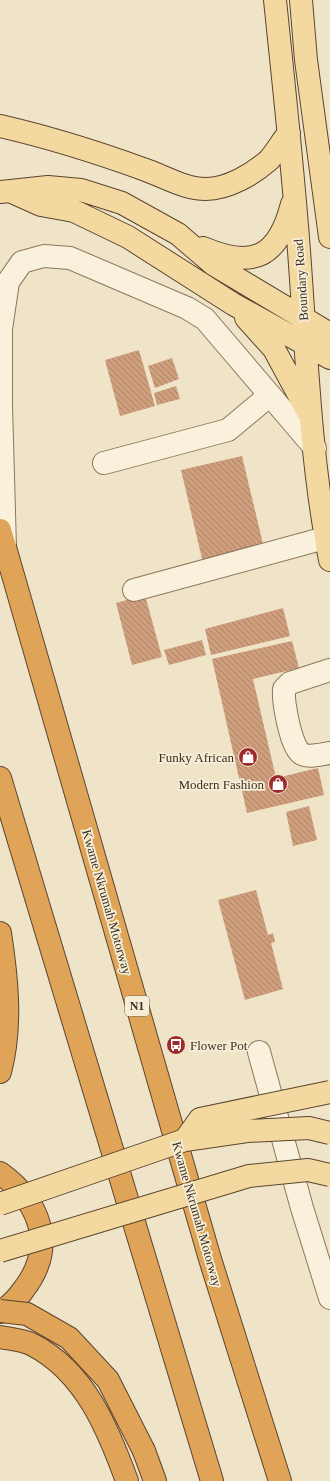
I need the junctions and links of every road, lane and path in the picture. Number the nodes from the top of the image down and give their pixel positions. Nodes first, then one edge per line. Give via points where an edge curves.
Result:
1 (275, 0) edge
2 (301, 0) edge
3 (0, 126) edge
4 (289, 133) junction
5 (6, 192) edge
6 (295, 193) junction
7 (330, 237) edge
8 (189, 243) junction
9 (233, 304) junction
10 (304, 320) junction
11 (330, 334) edge
12 (305, 344) junction
13 (330, 358) edge
14 (270, 395) junction
15 (312, 418) junction
16 (315, 448) junction
17 (104, 463) dead end
18 (326, 538) junction
19 (3, 539) edge
20 (330, 560) edge
21 (134, 590) dead end
22 (330, 670) edge
23 (330, 752) edge
24 (0, 778) edge
25 (0, 933) edge
26 (3, 1007) edge
27 (259, 1052) dead end
28 (0, 1072) edge
29 (330, 1092) edge
30 (330, 1133) edge
31 (184, 1140) junction
32 (0, 1173) edge
33 (330, 1175) edge
34 (0, 1204) edge
35 (0, 1251) edge
36 (330, 1298) edge
37 (0, 1312) edge
38 (0, 1337) edge
39 (127, 1481) edge
40 (155, 1481) edge
41 (212, 1481) edge
42 (280, 1481) edge

1 - 4 main road, Boundary Road
2 - 7 main road via 306,60
3 - 4 main road via 76,147 184,185 207,189 231,184 250,174 269,159
4 - 6 main road, Boundary Road
5 - 8 main road via 48,188 81,190 122,203 178,234
5 - 9 main road via 41,205 74,211 128,237
6 - 8 main road via 282,232 274,245 261,255 244,259 220,255
6 - 10 main road, Boundary Road
8 - 10 main road via 213,264
9 - 12 main road
9 - 15 main road via 274,349
10 - 11 main road
10 - 12 main road, Boundary Road
12 - 13 main road
12 - 15 main road, Boundary Road
14 - 16 lane
14 - 17 lane via 228,430
14 - 19 lane via 205,319 186,308 70,258 44,256 22,262 8,282 1,329
15 - 16 main road, Boundary Road
16 - 18 main road, Boundary Road
18 - 20 main road, Boundary Road
18 - 21 lane
19 - 42 highway, Kwame Nkrumah Motorway / N1 via 210,1259
22 - 23 lane via 290,683 284,689 283,700 295,747 301,754 309,756
24 - 41 highway
25 - 26 highway
26 - 28 highway via 6,1048
27 - 36 lane
29 - 31 main road, bridge via 200,1119
30 - 31 main road, bridge via 309,1128 247,1131
31 - 34 main road, bridge
32 - 37 highway via 15,1184 29,1200 41,1226 42,1253 34,1276 11,1306
33 - 35 main road, bridge via 308,1170 249,1176
37 - 40 highway, bridge via 27,1314 69,1338 108,1380 144,1451
38 - 39 highway via 32,1344 62,1364 89,1397

